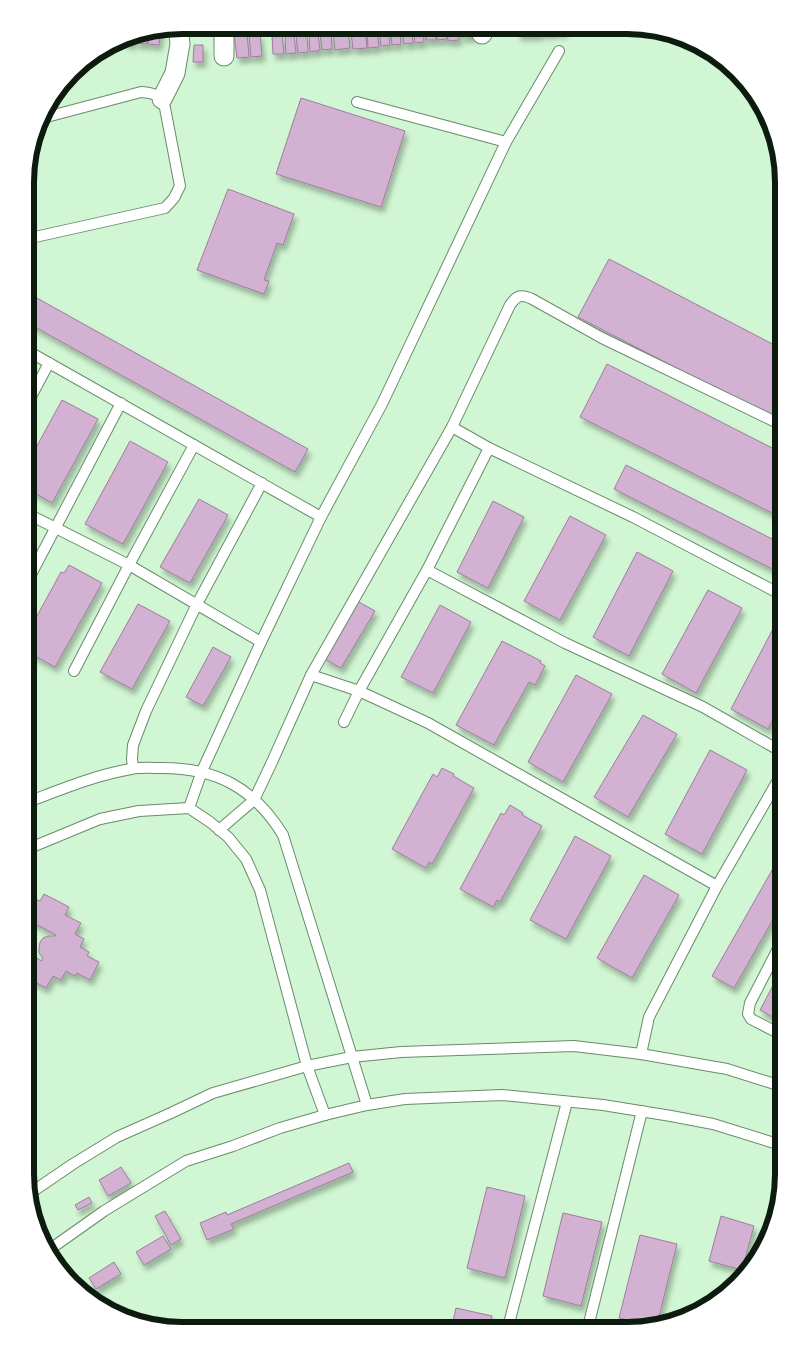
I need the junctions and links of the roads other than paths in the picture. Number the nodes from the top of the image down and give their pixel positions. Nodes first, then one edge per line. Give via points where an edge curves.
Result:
1 (179, 34) edge
2 (224, 34) edge
3 (559, 50) dead end
4 (224, 56) dead end
5 (162, 99) junction
6 (357, 102) dead end
7 (50, 116) edge
8 (506, 142) junction
9 (34, 237) edge
10 (34, 354) edge
11 (49, 362) junction
12 (34, 391) edge
13 (121, 403) junction
14 (775, 422) edge
15 (452, 427) junction
16 (194, 445) junction
17 (489, 448) junction
18 (262, 483) junction
19 (34, 516) edge
20 (321, 517) junction
21 (56, 527) junction
22 (129, 565) junction
23 (34, 569) edge
24 (427, 570) junction
25 (775, 591) edge
26 (197, 604) junction
27 (261, 642) junction
28 (74, 670) dead end
29 (311, 675) junction
30 (359, 691) junction
31 (344, 722) dead end
32 (775, 749) edge
33 (133, 768) junction
34 (202, 771) junction
35 (775, 786) edge
36 (34, 800) edge
37 (254, 800) junction
38 (189, 808) junction
39 (220, 830) junction
40 (34, 846) edge
41 (718, 886) junction
42 (775, 954) edge
43 (775, 1031) edge
44 (641, 1054) junction
45 (352, 1057) junction
46 (308, 1066) junction
47 (775, 1084) edge
48 (567, 1102) junction
49 (367, 1105) junction
50 (642, 1111) junction
51 (325, 1115) junction
52 (775, 1143) edge
53 (35, 1190) edge
54 (53, 1247) edge
55 (510, 1322) edge
56 (589, 1322) edge

1 - 5 street via 175,73
2 - 4 street
3 - 8 lane
5 - 7 lane via 152,93 141,92
5 - 9 lane via 180,186 165,208
6 - 8 lane
8 - 20 lane via 382,404
10 - 11 lane
11 - 12 lane
11 - 13 lane
13 - 16 lane
13 - 21 lane
14 - 15 lane via 602,338 532,299 519,296 510,304
15 - 17 lane
15 - 29 lane
16 - 18 lane
16 - 22 lane
17 - 24 lane
17 - 25 lane via 633,517
18 - 20 lane
18 - 26 lane
19 - 21 lane
20 - 27 lane
21 - 22 lane
21 - 23 lane
22 - 26 lane
22 - 28 lane
24 - 30 lane
24 - 32 lane via 565,643 702,707
26 - 27 lane
26 - 33 lane via 138,732 133,745
27 - 34 lane
29 - 30 lane
29 - 37 lane
30 - 31 lane
30 - 41 lane via 428,724
33 - 34 lane
33 - 36 lane
34 - 37 lane via 221,777
34 - 38 lane
35 - 41 lane
37 - 39 lane
37 - 45 lane via 273,818 283,835
38 - 39 lane
38 - 40 lane via 139,811 100,818
39 - 46 lane via 246,859 260,890
41 - 44 lane via 649,1017
42 - 43 lane via 748,1010 751,1019
44 - 45 lane via 574,1046 401,1052
44 - 47 lane via 727,1069
45 - 46 lane
45 - 49 lane
46 - 51 lane
46 - 53 lane via 214,1093 117,1137
48 - 49 lane via 502,1095 405,1099
48 - 50 lane
48 - 55 lane
49 - 51 lane
50 - 52 lane via 713,1124
50 - 56 lane
51 - 54 lane via 186,1161 104,1211

